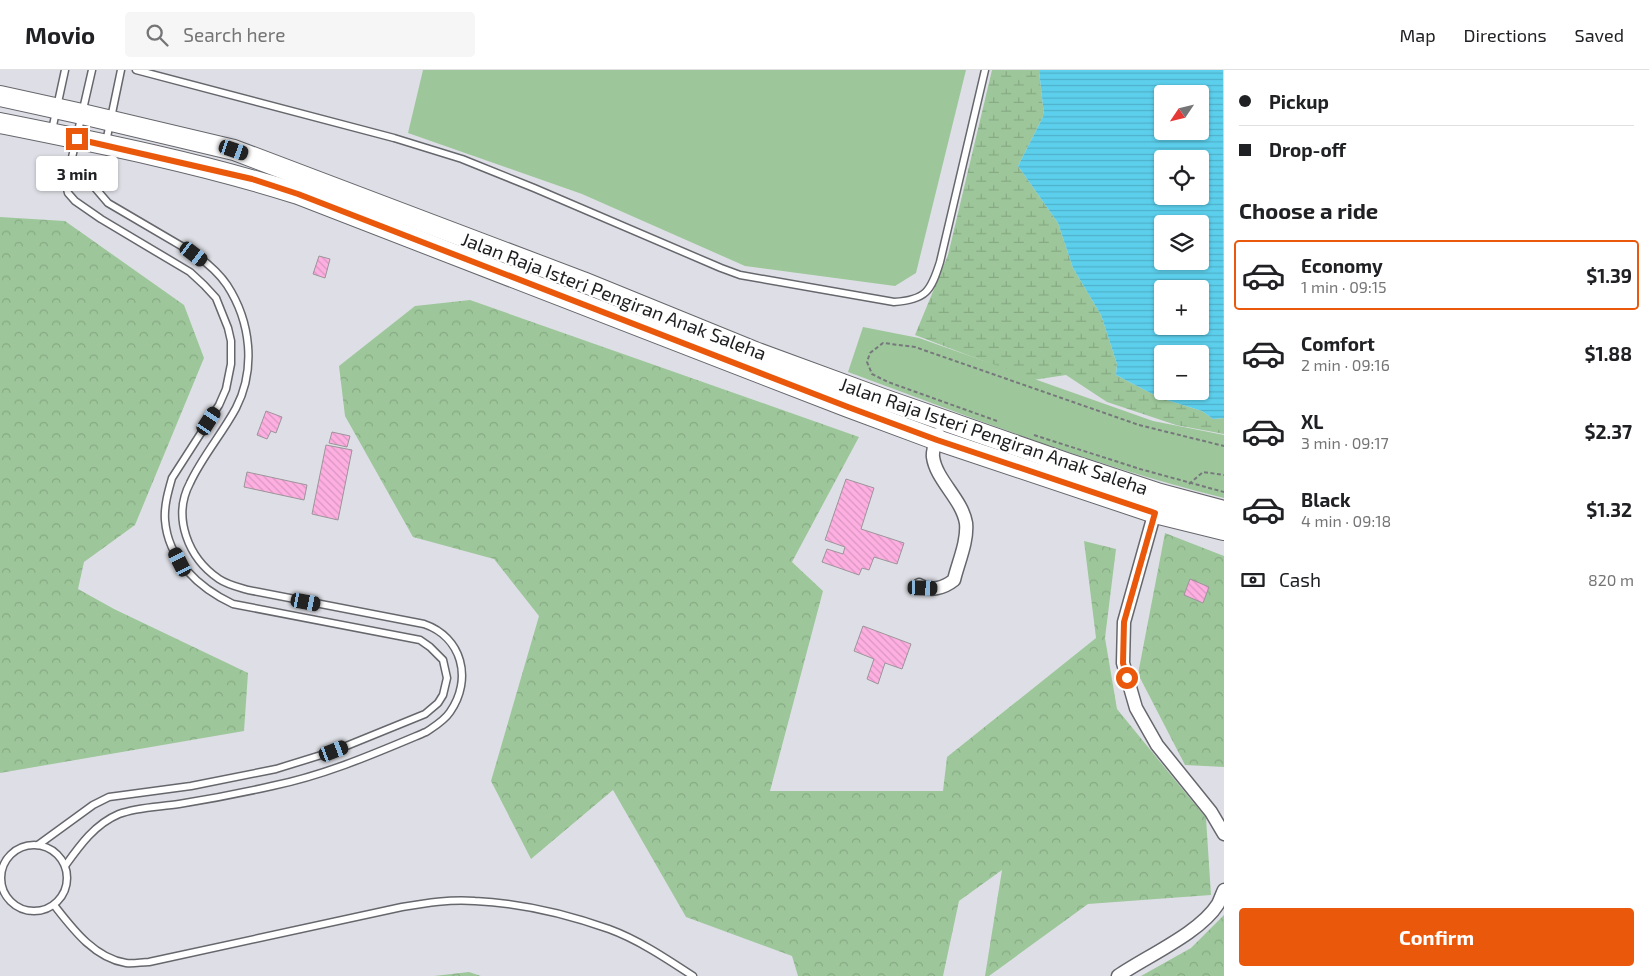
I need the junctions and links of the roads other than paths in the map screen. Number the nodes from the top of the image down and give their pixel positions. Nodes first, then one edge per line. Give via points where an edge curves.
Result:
1 (66, 70) edge
2 (92, 70) edge
3 (121, 70) edge
4 (136, 70) edge
5 (985, 70) edge
6 (0, 96) edge
7 (57, 108) junction
8 (82, 114) junction
9 (110, 120) junction
10 (0, 123) edge
11 (51, 134) junction
12 (77, 139) junction
13 (105, 145) junction
14 (72, 162) junction
15 (942, 420) junction
16 (937, 440) junction
17 (1158, 503) junction
18 (1224, 511) edge
19 (1224, 530) edge
20 (919, 585) dead end
21 (1224, 834) edge
22 (38, 845) junction
23 (65, 866) junction
24 (1224, 890) edge
25 (54, 905) junction
26 (693, 976) edge
27 (1118, 976) edge

1 - 7 lane
2 - 8 lane
3 - 9 lane
4 - 5 lane via 462,159 740,275 894,302 922,296 933,284
6 - 7 main road, Jalan Raja Isteri Pengiran Anak Saleha
7 - 8 main road, Jalan Raja Isteri Pengiran Anak Saleha
7 - 11 lane
8 - 9 main road, Jalan Raja Isteri Pengiran Anak Saleha
8 - 12 lane
9 - 13 lane
9 - 15 main road, Jalan Raja Isteri Pengiran Anak Saleha via 256,157 756,352
10 - 11 main road, Jalan Raja Isteri Pengiran Anak Saleha
11 - 12 main road, Jalan Raja Isteri Pengiran Anak Saleha
12 - 13 main road, Jalan Raja Isteri Pengiran Anak Saleha
12 - 14 lane
13 - 16 main road, Jalan Raja Isteri Pengiran Anak Saleha via 252,179 298,194
14 - 22 lane via 66,185 75,201 190,272 216,298 228,328 231,364 226,389 172,478 169,490 165,520 180,562 196,581 233,604 420,640 443,660 447,678 443,695 433,709 376,735 256,773 110,797 93,805
14 - 23 lane via 108,203 206,262 227,284 242,314 248,349 245,383 236,408 184,496 183,526 198,559 209,571 232,586 435,628 454,647 462,672 462,687 450,714 426,732 332,769 276,786 120,814 93,831
15 - 16 street
15 - 17 main road, Jalan Raja Isteri Pengiran Anak Saleha via 1066,463
16 - 17 main road, Jalan Raja Isteri Pengiran Anak Saleha
16 - 20 street via 933,455 935,465 962,510 967,531 954,580 941,588
17 - 18 main road, Jalan Raja Isteri Pengiran Anak Saleha
17 - 19 main road, Jalan Raja Isteri Pengiran Anak Saleha
17 - 21 street via 1124,622 1123,663 1136,708 1153,737 1211,812
22 - 23 lane via 55,852
22 - 25 lane via 27,845 9,855 0,875 1,886 13,904 23,909 44,910
23 - 25 lane via 66,888
24 - 27 street via 1217,905 1201,923
25 - 26 lane via 92,947 126,963 149,962 402,907 474,900 540,910 610,929 663,956

